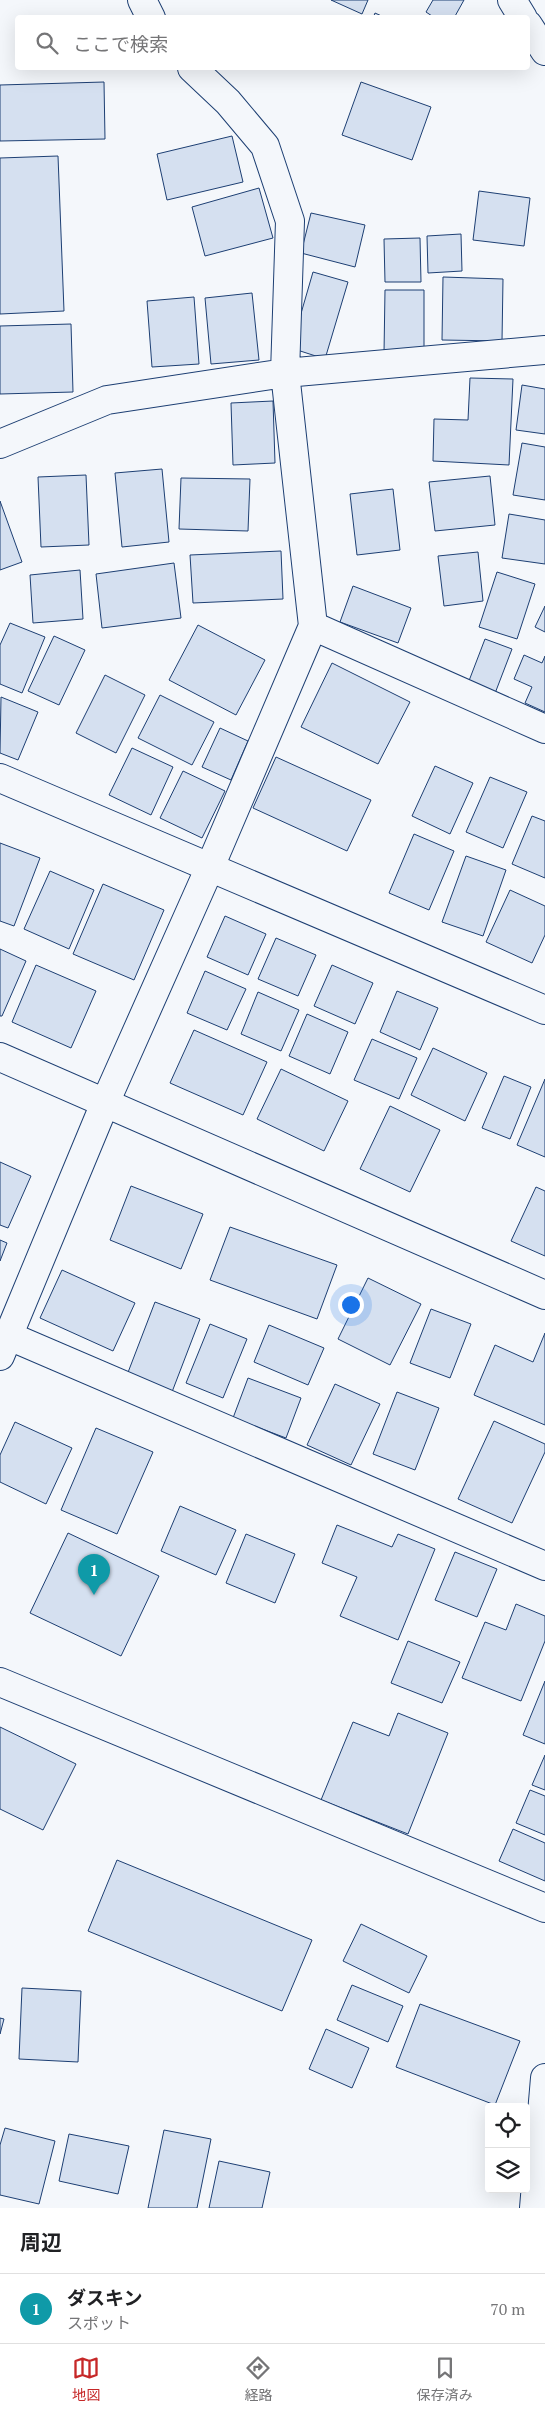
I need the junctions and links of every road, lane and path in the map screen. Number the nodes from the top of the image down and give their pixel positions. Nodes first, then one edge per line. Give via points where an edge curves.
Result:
1 (142, 0) edge
2 (512, 0) edge
3 (150, 15) edge
4 (521, 15) edge
5 (530, 28) edge
6 (545, 51) edge
7 (194, 70) edge
8 (545, 350) edge
9 (285, 373) junction
10 (0, 444) edge
11 (312, 626) junction
12 (545, 729) edge
13 (0, 778) edge
14 (210, 867) junction
15 (545, 1010) edge
16 (0, 1058) edge
17 (105, 1103) junction
18 (545, 1295) edge
19 (4, 1346) edge
20 (545, 1566) edge
21 (0, 1682) edge
22 (545, 1908) edge
23 (545, 2078) edge
24 (534, 2208) edge

1 - 3 street
2 - 4 street
5 - 6 street
7 - 9 street via 228,102 265,146 290,221
8 - 9 street
9 - 10 street via 107,400
9 - 11 street
11 - 12 street
11 - 14 street
13 - 14 street
14 - 15 street
14 - 17 street
16 - 17 street
17 - 18 street
17 - 19 street
19 - 20 street
21 - 22 street
23 - 24 street

